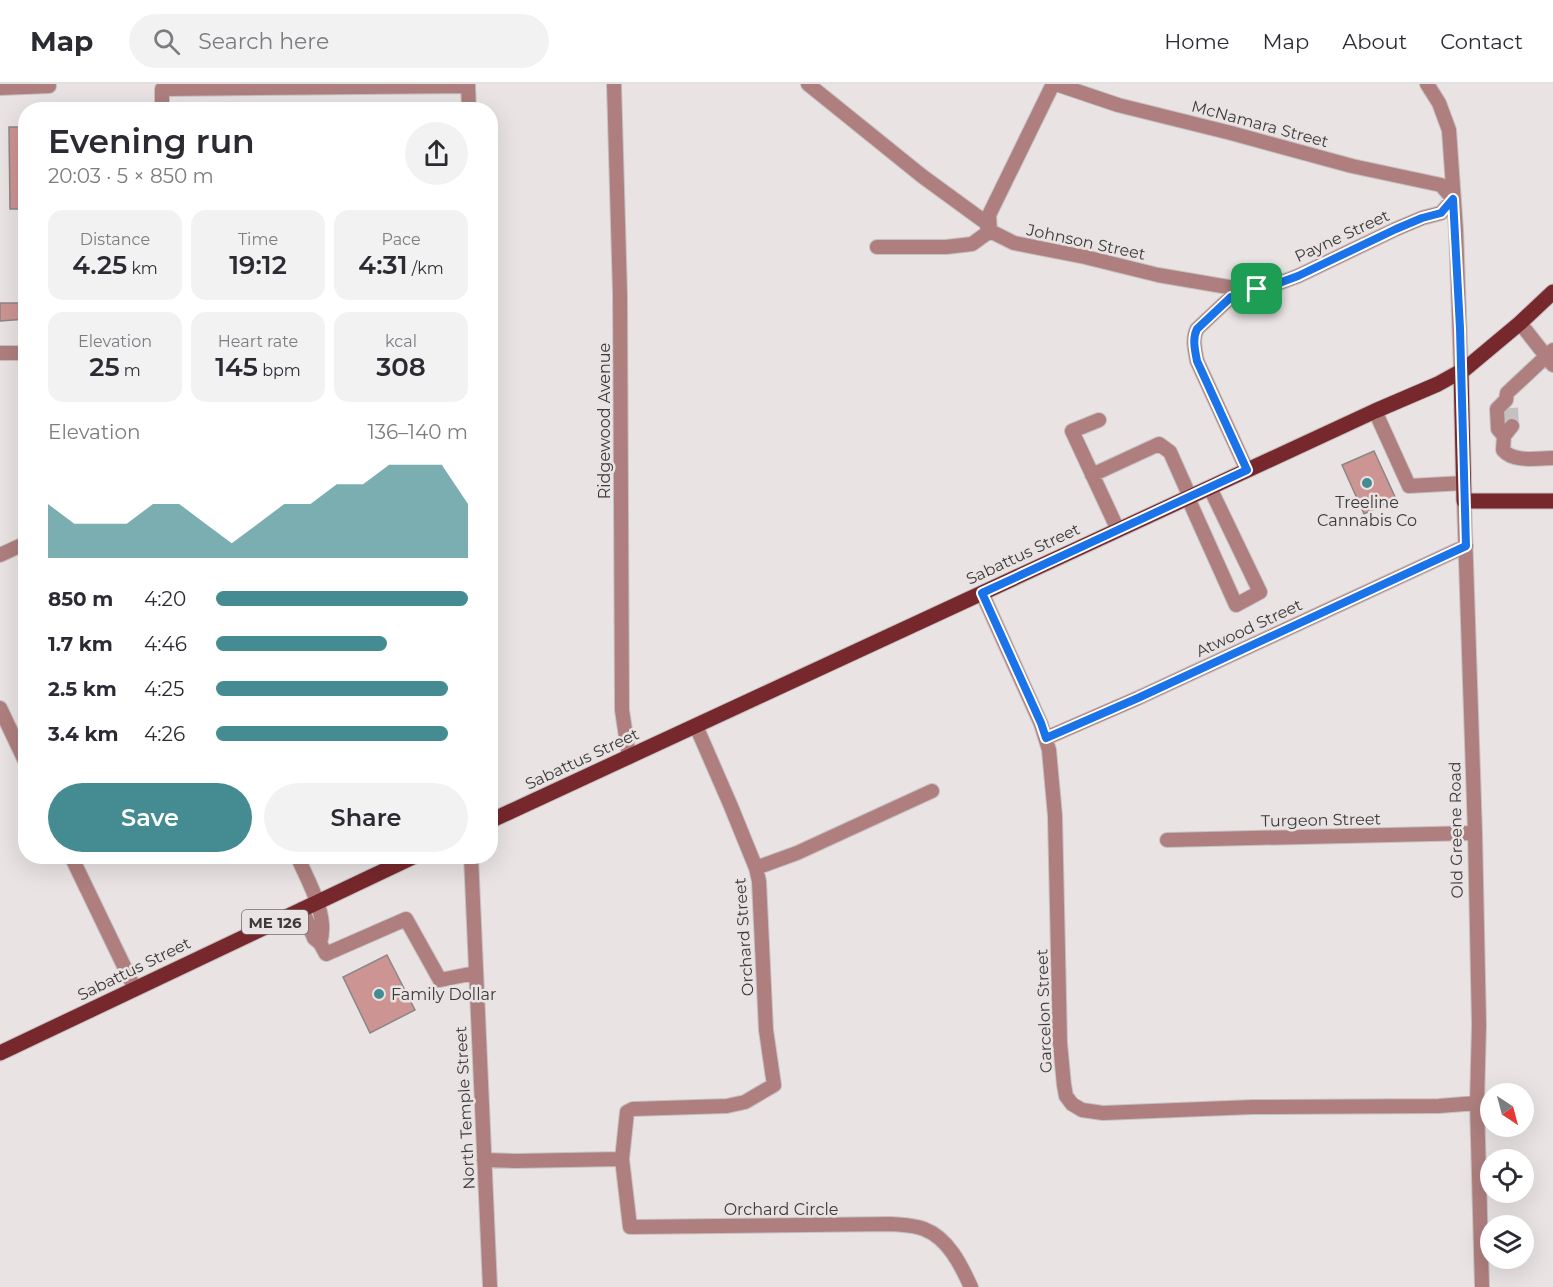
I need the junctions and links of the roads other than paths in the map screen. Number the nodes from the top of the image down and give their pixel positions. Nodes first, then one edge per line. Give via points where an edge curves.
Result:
1 (614, 84) edge
2 (808, 84) edge
3 (1054, 84) edge
4 (1427, 84) edge
5 (468, 85) edge
6 (49, 86) dead end
7 (0, 88) edge
8 (162, 102) edge
9 (469, 102) edge
10 (1453, 199) junction
11 (990, 231) junction
12 (877, 247) dead end
13 (1257, 289) junction
14 (1553, 292) edge
15 (1520, 323) junction
16 (0, 353) edge
17 (18, 353) edge
18 (1551, 357) edge
19 (1461, 372) junction
20 (1375, 411) junction
21 (1099, 420) dead end
22 (1553, 458) edge
23 (1247, 470) junction
24 (1092, 475) junction
25 (1464, 483) junction
26 (1210, 488) junction
27 (1189, 498) junction
28 (1464, 501) junction
29 (1553, 501) edge
30 (1118, 530) junction
31 (1466, 546) junction
32 (18, 547) edge
33 (0, 555) edge
34 (982, 593) junction
35 (0, 708) edge
36 (696, 726) junction
37 (1046, 738) junction
38 (18, 746) edge
39 (629, 757) junction
40 (932, 791) dead end
41 (498, 817) edge
42 (1475, 833) junction
43 (1167, 840) dead end
44 (75, 864) edge
45 (301, 864) edge
46 (398, 864) edge
47 (471, 864) edge
48 (756, 868) junction
49 (318, 902) junction
50 (302, 909) junction
51 (320, 943) junction
52 (475, 973) junction
53 (135, 989) junction
54 (1, 1052) edge
55 (774, 1085) joint
56 (1478, 1103) junction
57 (622, 1159) junction
58 (484, 1160) junction
59 (490, 1287) edge
60 (971, 1287) edge
61 (1482, 1287) edge

1 - 39 street, Ridgewood Avenue via 620,294 622,710
2 - 11 street, Johnson Street via 985,222
3 - 10 street, McNamara Street via 1118,105 1441,185
3 - 11 street via 988,215
4 - 10 street via 1446,120
5 - 8 street via 162,89
5 - 9 street
6 - 7 street
10 - 13 street, Payne Street via 1441,213 1422,218 1298,276
10 - 19 street
11 - 12 street via 972,244
11 - 13 street, Johnson Street via 1014,243 1229,288
13 - 23 street, Payne Street via 1226,300 1197,329 1194,345 1197,361
14 - 15 main road, Sabattus Street
15 - 18 street
15 - 19 main road, Sabattus Street
16 - 17 street
18 - 22 street via 1507,393 1509,404 1497,409 1498,429 1508,431 1503,450 1507,455
19 - 20 main road, Sabattus Street
19 - 25 main road, Old Greene Road
20 - 23 main road, Sabattus Street
20 - 25 street via 1409,486
21 - 24 street via 1072,431
23 - 26 main road, Sabattus Street
24 - 27 street via 1159,444 1170,452
24 - 30 street
25 - 28 main road, Old Greene Road
26 - 27 main road, Sabattus Street
26 - 27 street via 1260,592 1236,604
27 - 30 main road, Sabattus Street
28 - 29 main road
28 - 31 street, Old Greene Road
30 - 34 main road, Sabattus Street
31 - 37 street, Atwood Street
31 - 42 street, Old Greene Road
32 - 33 street
34 - 36 main road, Sabattus Street
34 - 37 street, Garcelon Street
35 - 38 street
36 - 39 main road, Sabattus Street
36 - 48 street, Orchard Street
37 - 56 street, Garcelon Street via 1055,816 1060,1043 1066,1096 1072,1104 1103,1113
39 - 41 main road, Sabattus Street
40 - 48 street
42 - 43 street, Turgeon Street
42 - 56 street, Old Greene Road
44 - 53 street
45 - 49 street
46 - 49 main road, Sabattus Street / ME 126
47 - 52 street, North Temple Street
48 - 55 street, Orchard Street via 764,947 766,1030
49 - 50 main road, Sabattus Street / ME 126
49 - 51 street via 323,935
50 - 51 street
50 - 53 main road, Sabattus Street / ME 126
51 - 52 street via 326,954 406,919 440,980
52 - 58 street, North Temple Street
53 - 54 main road, Sabattus Street / ME 126
55 - 57 street, Orchard Circle via 746,1102 727,1106 633,1109 625,1117
56 - 61 street, Old Greene Road
57 - 58 street
57 - 60 street, Orchard Circle via 630,1227 916,1227 943,1242
58 - 59 street, North Temple Street

